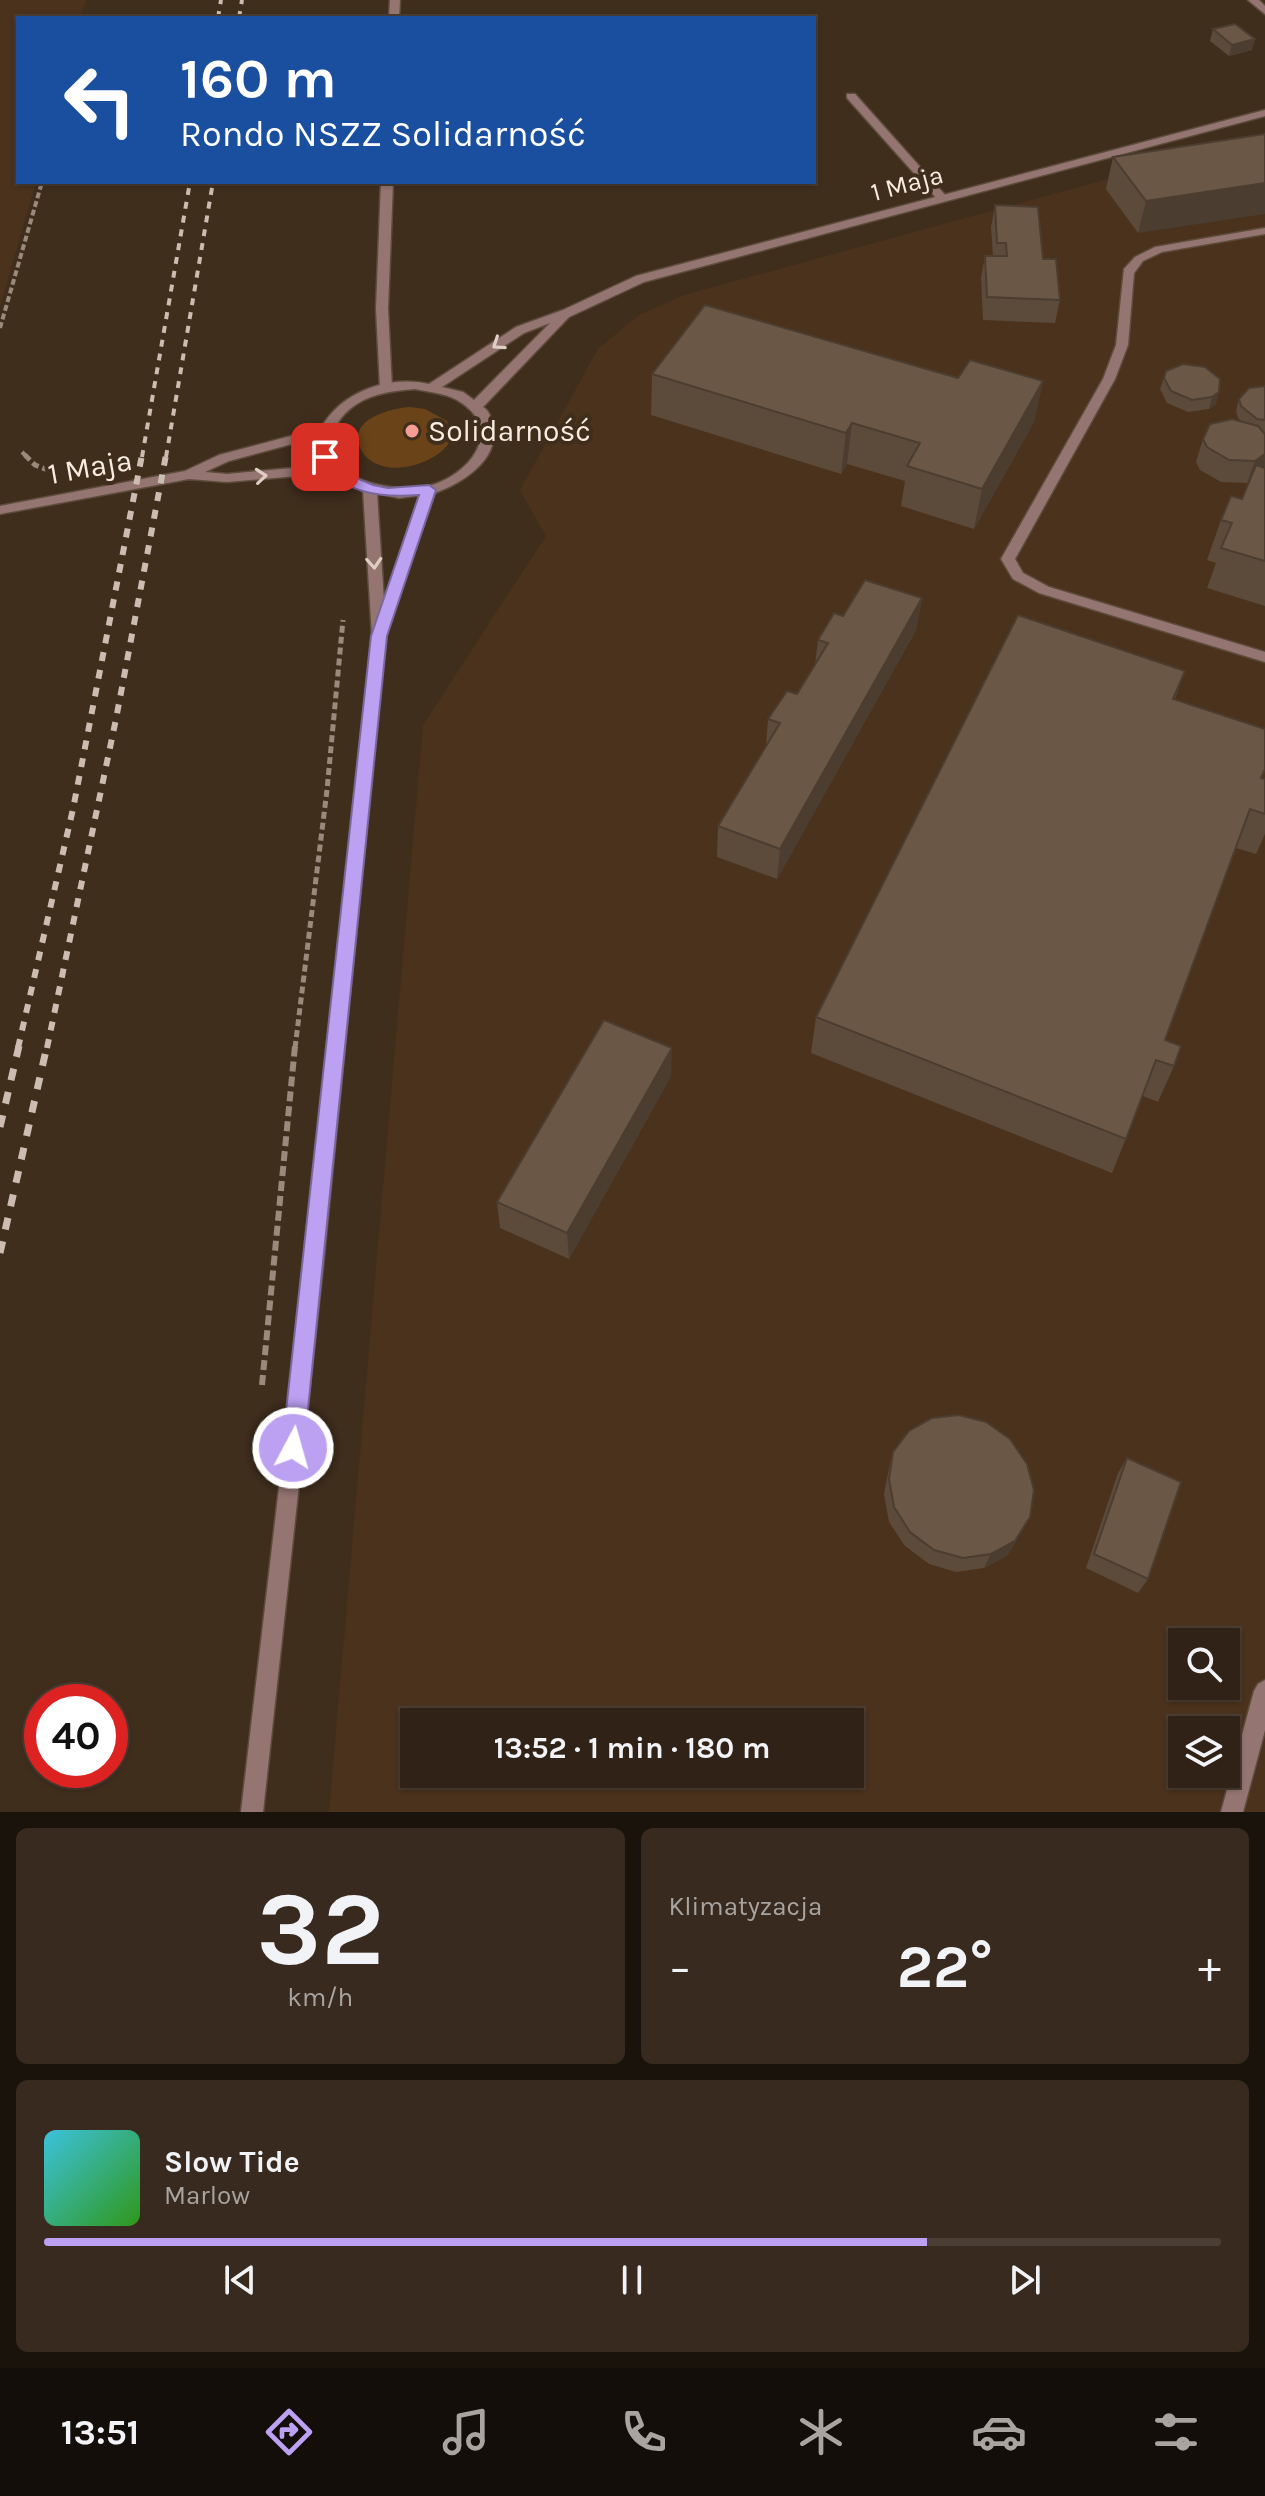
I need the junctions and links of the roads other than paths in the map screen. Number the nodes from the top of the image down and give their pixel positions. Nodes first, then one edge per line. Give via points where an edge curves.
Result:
1 (1253, 0) edge
2 (1265, 11) edge
3 (851, 96) dead end
4 (1265, 113) edge
5 (387, 184) edge
6 (942, 198) junction
7 (1265, 231) edge
8 (567, 313) junction
9 (434, 387) junction
10 (386, 388) junction
11 (476, 406) junction
12 (324, 431) junction
13 (333, 469) junction
14 (189, 475) junction
15 (370, 489) junction
16 (429, 490) junction
17 (0, 510) edge
18 (379, 636) junction
19 (1265, 657) edge
20 (1265, 1691) edge
21 (252, 1812) edge
22 (1232, 1812) edge

1 - 2 street
3 - 6 street
4 - 6 street, 1 Maja
5 - 10 street via 382,309
6 - 8 street, 1 Maja via 640,279
7 - 19 street via 1159,249 1128,272 1122,345 1109,379 1008,559 1018,576 1044,590
8 -> 9 street, 1 Maja via 520,330
8 - 11 street, 1 Maja
9 - 10 street
9 - 11 street
10 - 12 street via 342,407
11 - 16 street via 487,420 485,454 453,482
12 - 13 street via 322,445
12 - 14 street, 1 Maja via 224,458
14 -> 13 street, 1 Maja via 227,478
13 - 15 street
14 - 17 street, 1 Maja
15 - 16 street
15 -> 18 street
16 - 18 street
18 - 21 street
20 - 22 street

